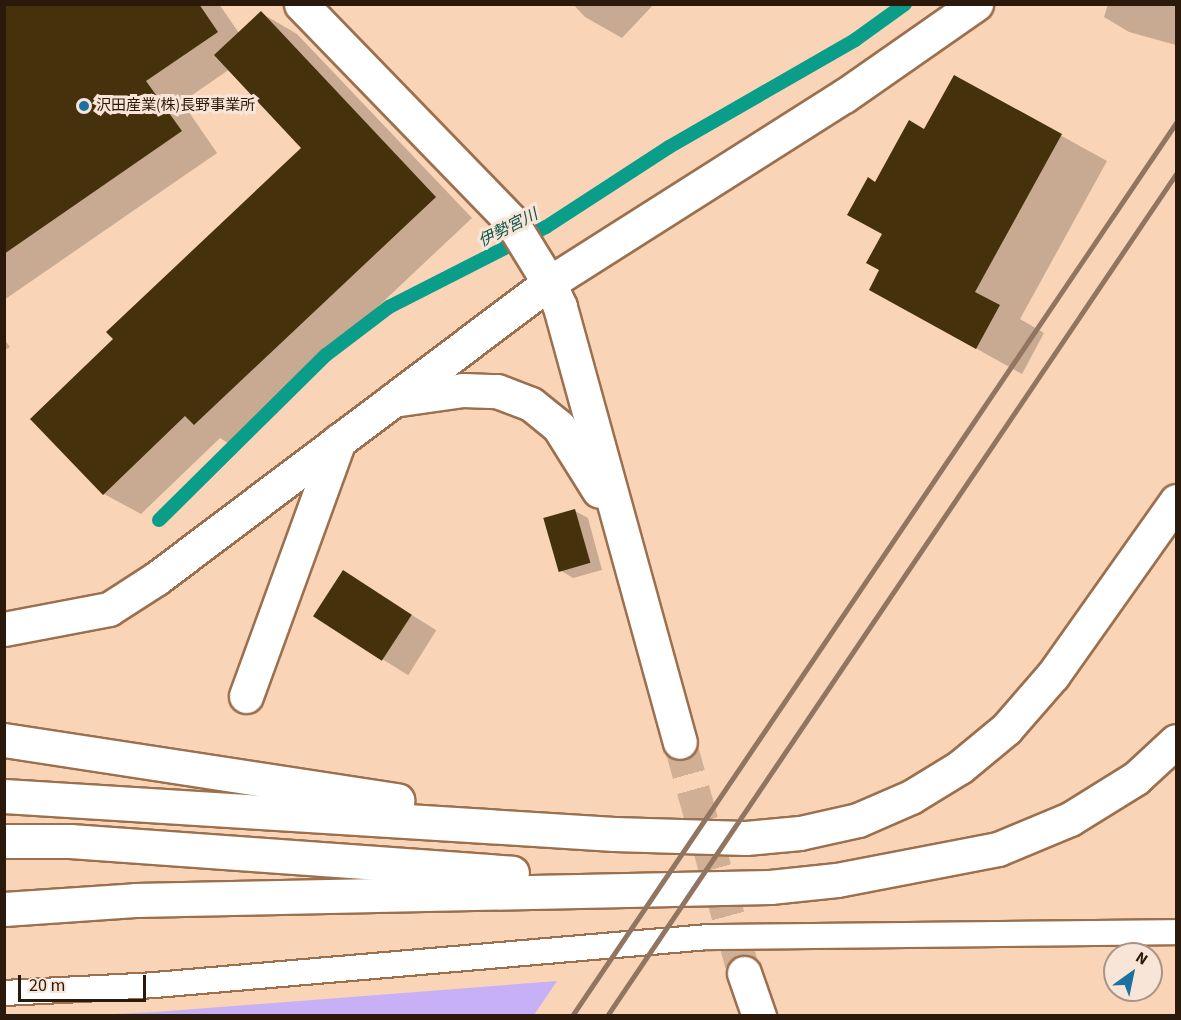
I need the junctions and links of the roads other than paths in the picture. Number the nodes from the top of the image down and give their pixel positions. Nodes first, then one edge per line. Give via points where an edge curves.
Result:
1 (301, 4) edge
2 (976, 4) edge
3 (549, 283) junction
4 (393, 400) junction
5 (339, 440) junction
6 (1176, 501) edge
7 (617, 520) junction
8 (4, 629) edge
9 (246, 696) dead end
10 (4, 740) edge
11 (1176, 741) edge
12 (680, 742) tunnel mouth
13 (4, 796) edge
14 (614, 834) junction
15 (4, 841) edge
16 (714, 887) junction
17 (4, 909) edge
18 (1176, 932) edge
19 (744, 973) tunnel mouth
20 (4, 993) edge
21 (759, 1016) edge

1 - 3 main road via 511,220
2 - 3 main road via 844,96
3 - 4 main road
3 - 7 main road via 560,307
4 - 5 main road
4 - 7 main road via 463,390 497,392 531,404 558,427
5 - 8 main road via 157,578 109,609
5 - 9 main road
6 - 14 main road via 1072,649 1006,729 960,767 911,797 858,820 800,833 746,838
7 - 12 main road
10 - 14 main road
11 - 16 main road via 1136,778 1070,819 998,849 837,880 770,887
13 - 14 main road
15 - 16 main road via 70,841
16 - 17 main road via 135,900
18 - 20 lane via 708,937 154,985
19 - 21 main road

